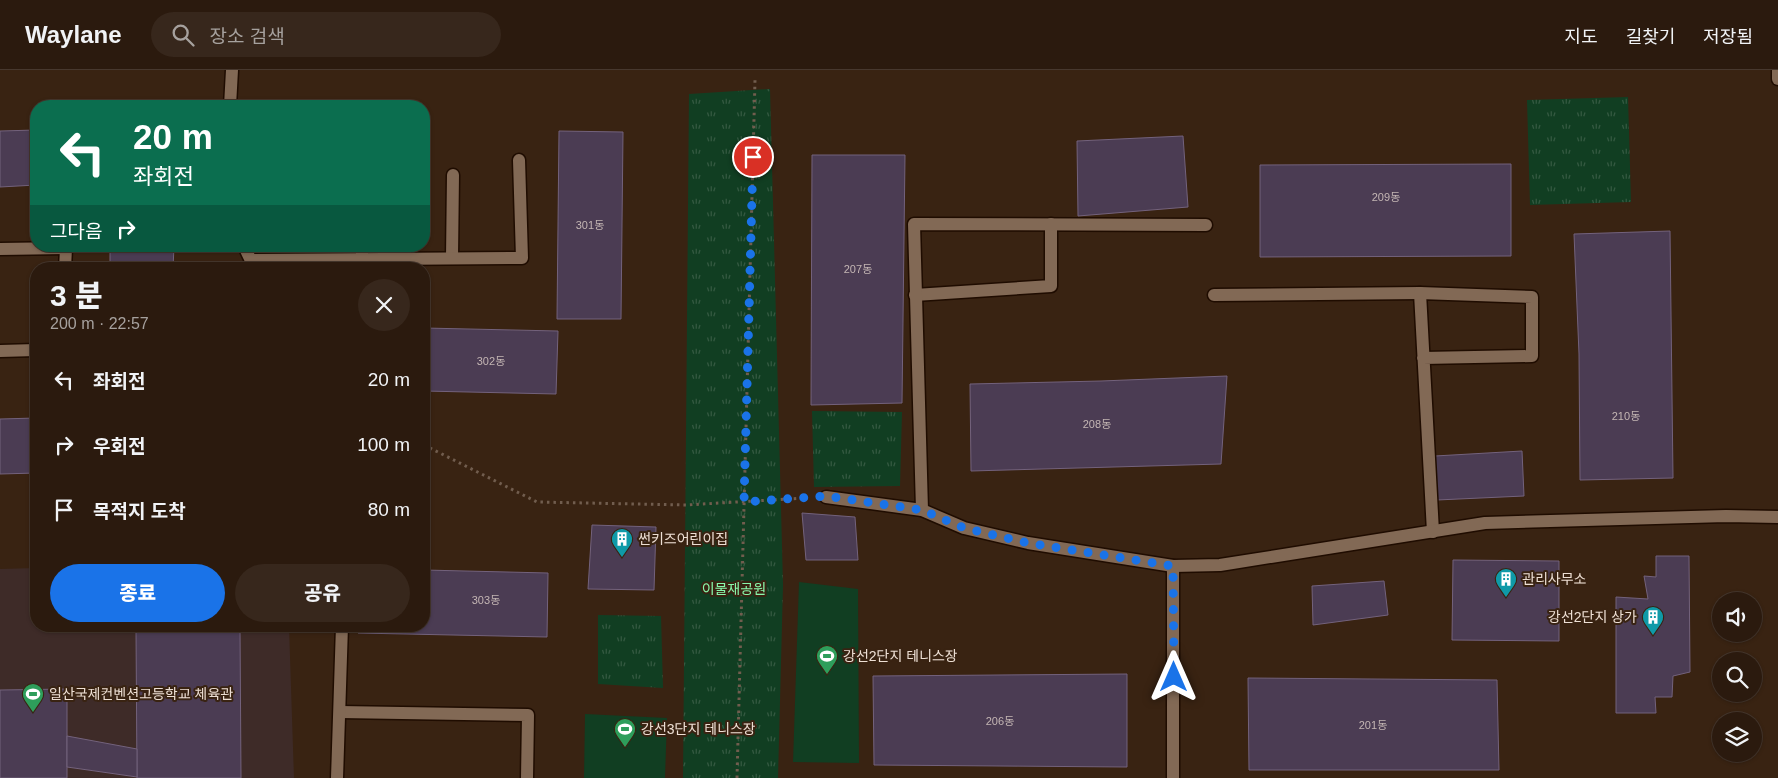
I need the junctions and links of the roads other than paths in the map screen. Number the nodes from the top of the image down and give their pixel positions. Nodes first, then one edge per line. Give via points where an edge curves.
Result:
1 (232, 70) edge
2 (1778, 70) edge
3 (1778, 79) edge
4 (229, 100) edge
5 (519, 160) dead end
6 (453, 175) dead end
7 (1051, 224) junction
8 (1206, 225) dead end
9 (30, 248) edge
10 (0, 249) edge
11 (362, 252) edge
12 (452, 258) junction
13 (362, 260) junction
14 (318, 262) edge
15 (1420, 293) junction
16 (915, 295) junction
17 (1214, 295) dead end
18 (30, 350) edge
19 (0, 351) edge
20 (1423, 358) junction
21 (826, 496) road end
22 (922, 510) junction
23 (1778, 517) edge
24 (1433, 532) junction
25 (1173, 566) junction
26 (342, 632) edge
27 (340, 712) junction
28 (337, 778) edge
29 (527, 778) edge
30 (1173, 778) edge

1 - 4 main road
2 - 3 main road
5 - 12 main road via 522,258
6 - 12 main road
7 - 8 main road
7 - 16 main road via 1051,286
7 - 16 main road via 914,224
9 - 10 main road
11 - 13 main road
12 - 13 main road
13 - 14 main road
15 - 17 main road
15 - 20 main road
15 - 20 main road via 1532,297 1532,356
16 - 22 main road
18 - 19 main road
20 - 24 main road
21 - 22 main road
22 - 25 main road via 964,528 1028,543
23 - 24 main road via 1485,523
24 - 25 main road via 1220,565
25 - 30 main road
26 - 27 main road
27 - 28 main road
27 - 29 main road via 528,715

